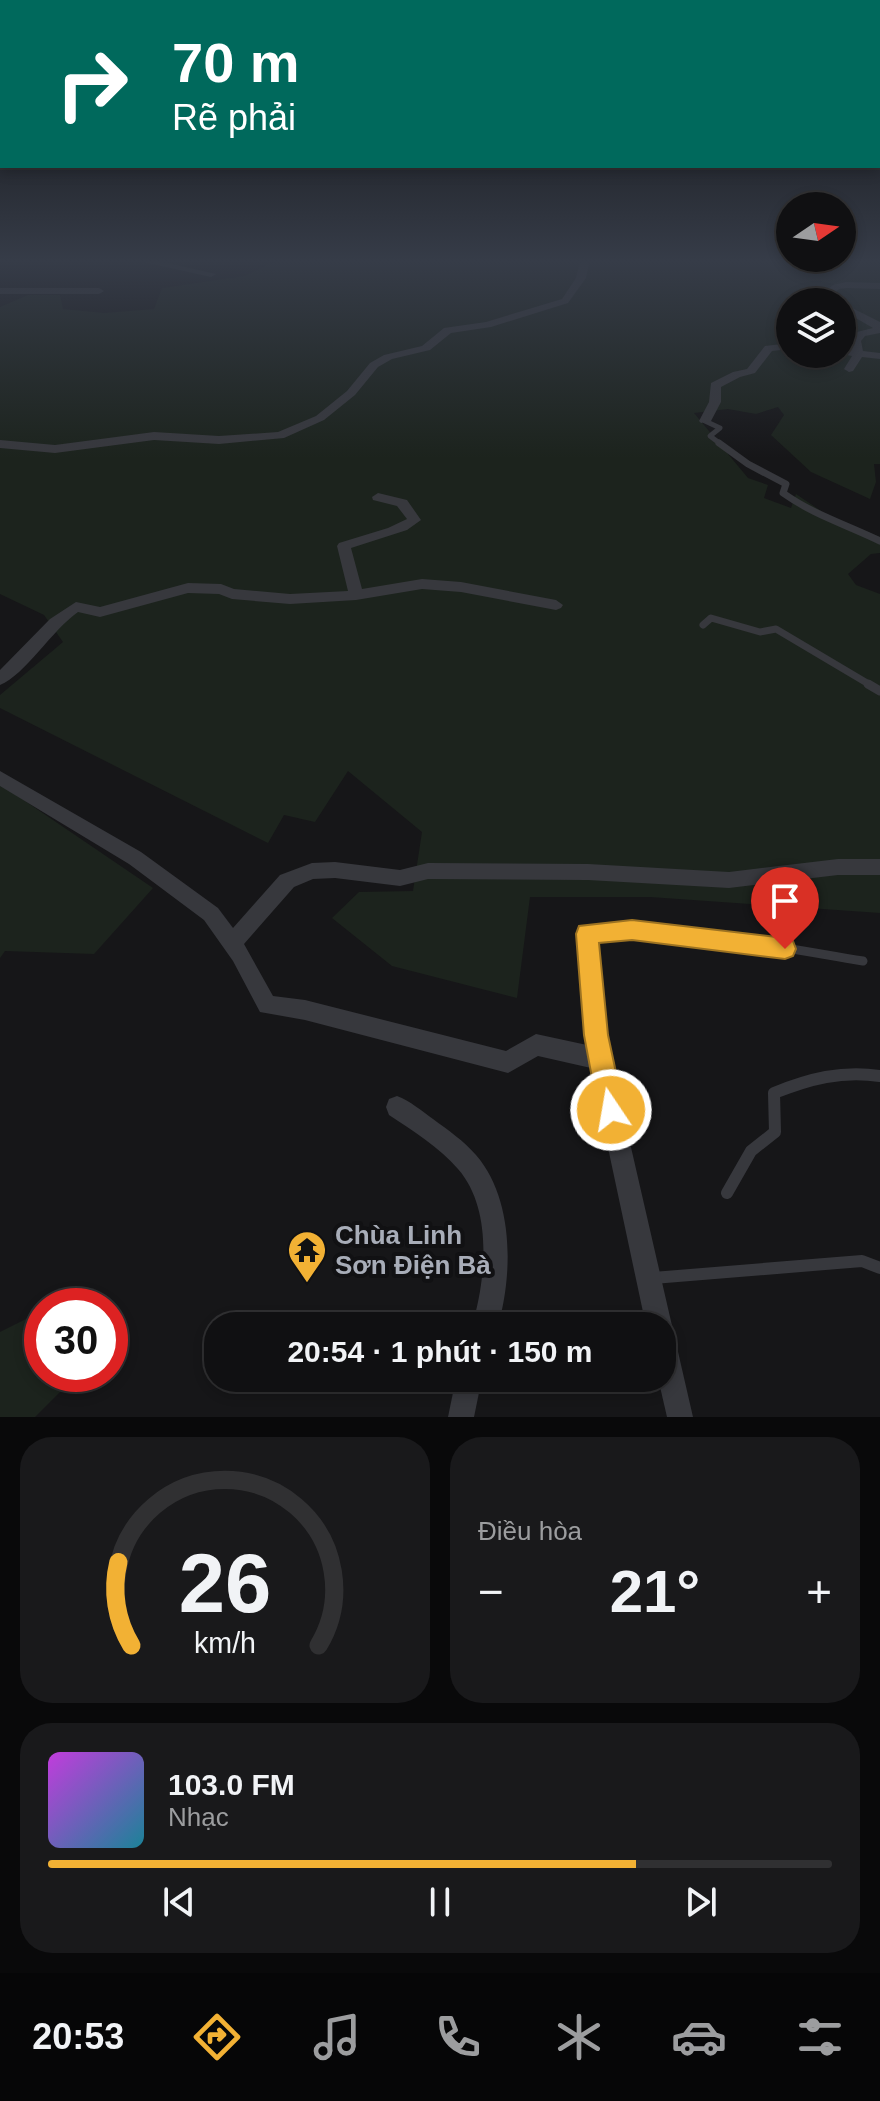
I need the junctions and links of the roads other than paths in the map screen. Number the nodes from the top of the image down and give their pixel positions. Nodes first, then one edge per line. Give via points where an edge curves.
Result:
1 (486, 325) edge
2 (878, 325) edge
3 (776, 347) edge
4 (858, 355) junction
5 (880, 356) edge
6 (849, 369) dead end
7 (705, 421) joint
8 (0, 444) edge
9 (378, 497) dead end
10 (880, 533) edge
11 (871, 537) junction
12 (880, 541) edge
13 (356, 595) junction
14 (556, 605) dead end
15 (703, 625) dead end
16 (0, 679) edge
17 (880, 691) edge
18 (0, 778) edge
19 (880, 867) edge
20 (587, 934) joint
21 (232, 943) junction
22 (863, 961) dead end
23 (601, 1059) junction
24 (880, 1076) edge
25 (397, 1107) dead end
26 (727, 1193) dead end
27 (880, 1268) edge
28 (649, 1278) junction
29 (490, 1312) edge
30 (656, 1312) edge
31 (466, 1392) edge
32 (674, 1392) edge
33 (461, 1417) edge
34 (680, 1417) edge

1 - 8 street via 448,330 426,348 388,357 320,418 280,435 219,440 154,436 55,449
2 - 4 street via 879,330 861,334 856,341
3 - 7 street via 769,348 751,371 715,385 715,402
4 - 5 street
4 - 6 street
7 - 11 lane via 720,428 710,436 786,484 783,493 811,513
9 - 13 street via 402,503 414,520 344,546
10 - 11 lane
11 - 12 lane
13 - 14 street via 422,584
13 - 16 street via 290,599 188,588 100,612 76,607
15 - 17 lane via 711,618 760,632 776,629
18 - 21 street via 135,858 211,914
19 - 21 street via 729,880 492,871 428,871 400,878 312,871 287,881
20 - 22 lane via 647,931
20 - 23 street
21 - 23 street via 267,1005 508,1062 536,1045
23 - 28 street
24 - 26 lane via 829,1075 774,1093 775,1132 744,1157
25 - 29 street via 473,1169 489,1211 496,1265
27 - 28 lane via 862,1261
28 - 30 street
31 - 33 street
32 - 34 street

